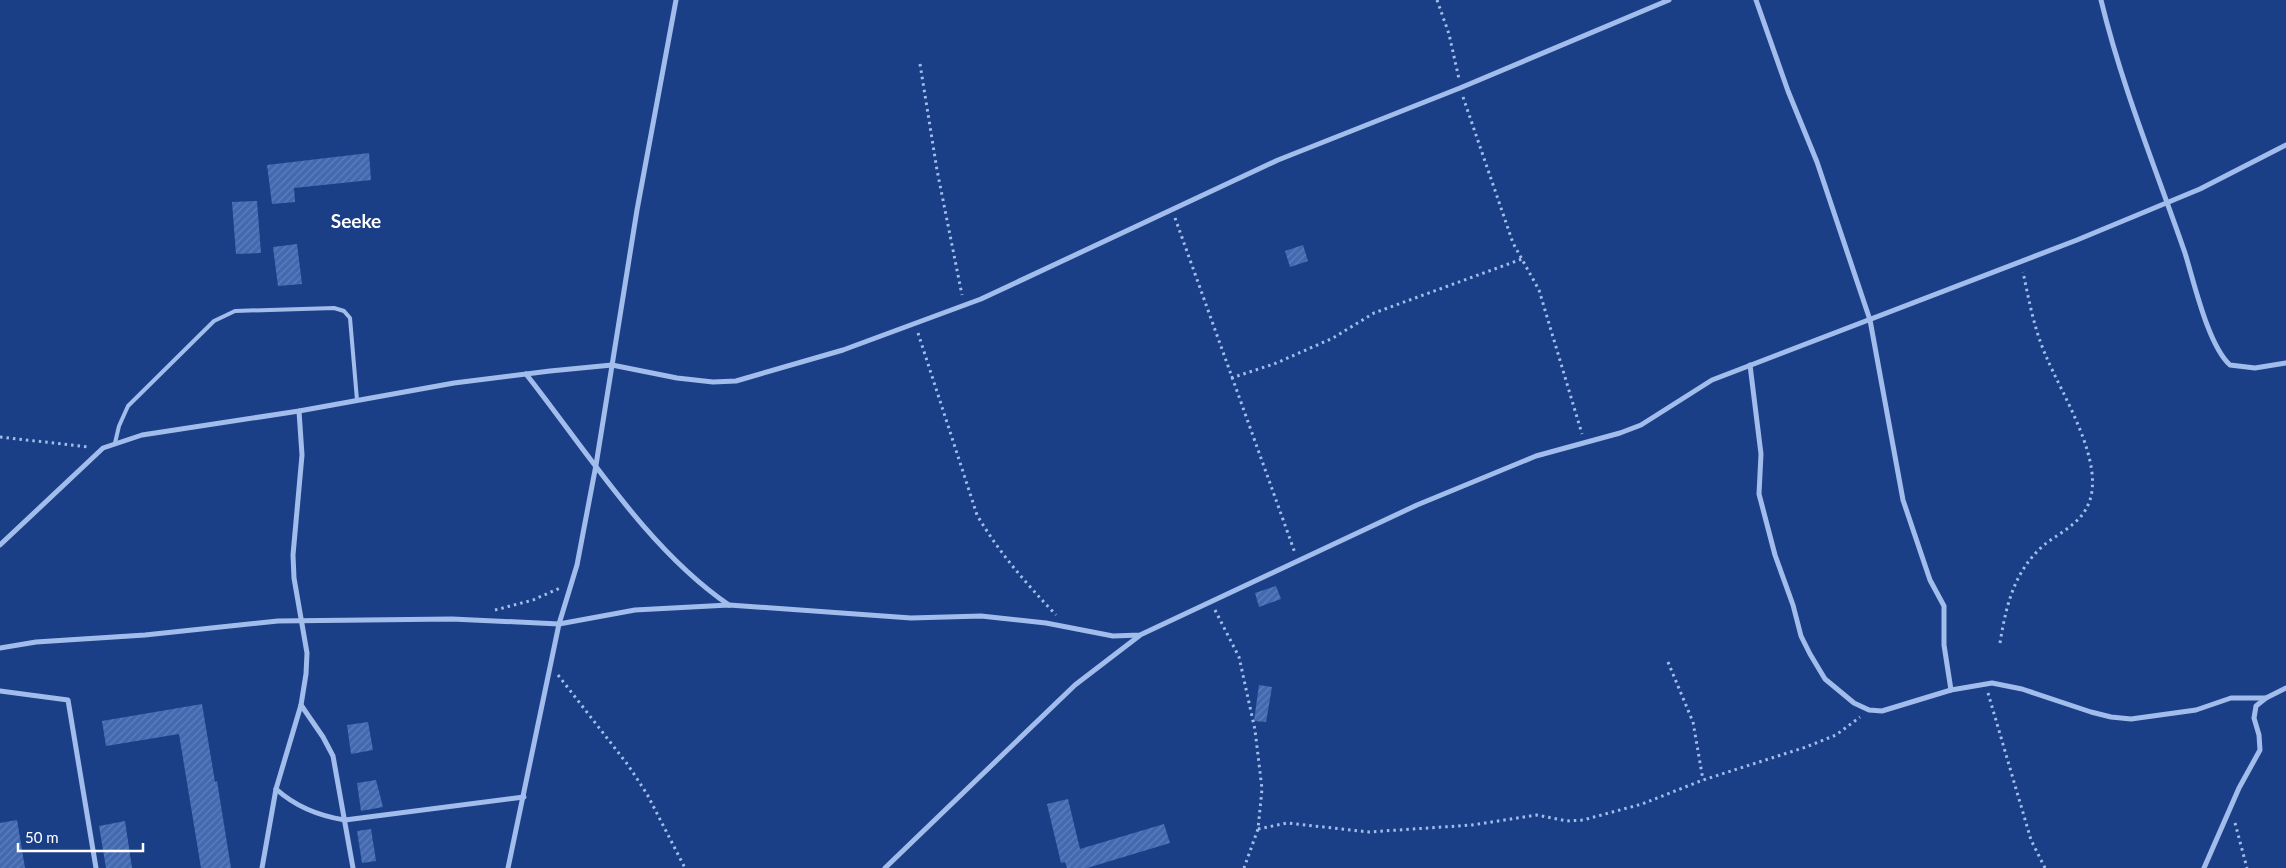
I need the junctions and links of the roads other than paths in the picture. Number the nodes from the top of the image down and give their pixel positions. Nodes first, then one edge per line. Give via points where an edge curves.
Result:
1 (676, 0) edge
2 (1669, 0) edge
3 (1756, 0) edge
4 (2101, 0) edge
5 (2286, 145) edge
6 (2166, 203) junction
7 (1870, 320) junction
8 (2286, 363) edge
9 (1750, 365) junction
10 (612, 366) junction
11 (526, 374) junction
12 (357, 400) junction
13 (299, 412) junction
14 (115, 443) junction
15 (596, 465) junction
16 (0, 545) edge
17 (729, 605) junction
18 (302, 622) junction
19 (559, 624) junction
20 (1140, 635) junction
21 (0, 648) edge
22 (2286, 688) edge
23 (1952, 690) junction
24 (0, 691) edge
25 (2266, 698) junction
26 (302, 705) junction
27 (276, 789) junction
28 (524, 796) junction
29 (346, 820) junction
30 (96, 868) edge
31 (262, 868) edge
32 (353, 868) edge
33 (508, 868) edge
34 (885, 868) edge
35 (2204, 868) edge

1 - 10 street
2 - 10 street via 1278,160 964,305 843,350 736,381 713,382
3 - 7 street via 1812,147
4 - 6 street
5 - 6 street
6 - 7 street
6 - 8 street via 2208,324 2225,360 2242,368
7 - 9 street
7 - 23 street via 1903,500 1930,580 1944,606 1944,646
9 - 20 street via 1712,380 1641,425 1536,456 1483,477
9 - 23 street via 1761,454 1758,494 1801,636 1825,679 1854,703 1869,710 1898,708
10 - 11 street
10 - 15 street
11 - 12 street
11 - 15 street
12 - 13 street
12 - 14 lane via 350,318 344,311 334,308 235,311 214,321 144,387 128,406
13 - 14 street via 182,428
13 - 18 street via 302,455 293,556
14 - 16 street via 103,448
15 - 17 street via 636,516 694,578
15 - 19 street via 572,581
17 - 19 street via 636,610
17 - 20 street via 911,618 981,616 1113,636
18 - 19 street via 452,619
18 - 21 street via 146,636 70,639
18 - 26 street via 307,653
19 - 28 street
20 - 34 street via 1075,684
22 - 25 street
23 - 25 street via 2002,684 2091,712 2131,719 2196,710 2231,698
24 - 30 street via 68,700
25 - 35 street via 2256,706 2254,713 2260,750
26 - 27 street
26 - 29 street via 332,756
27 - 29 street via 306,809
27 - 31 street
28 - 29 street
28 - 33 street
29 - 32 street

